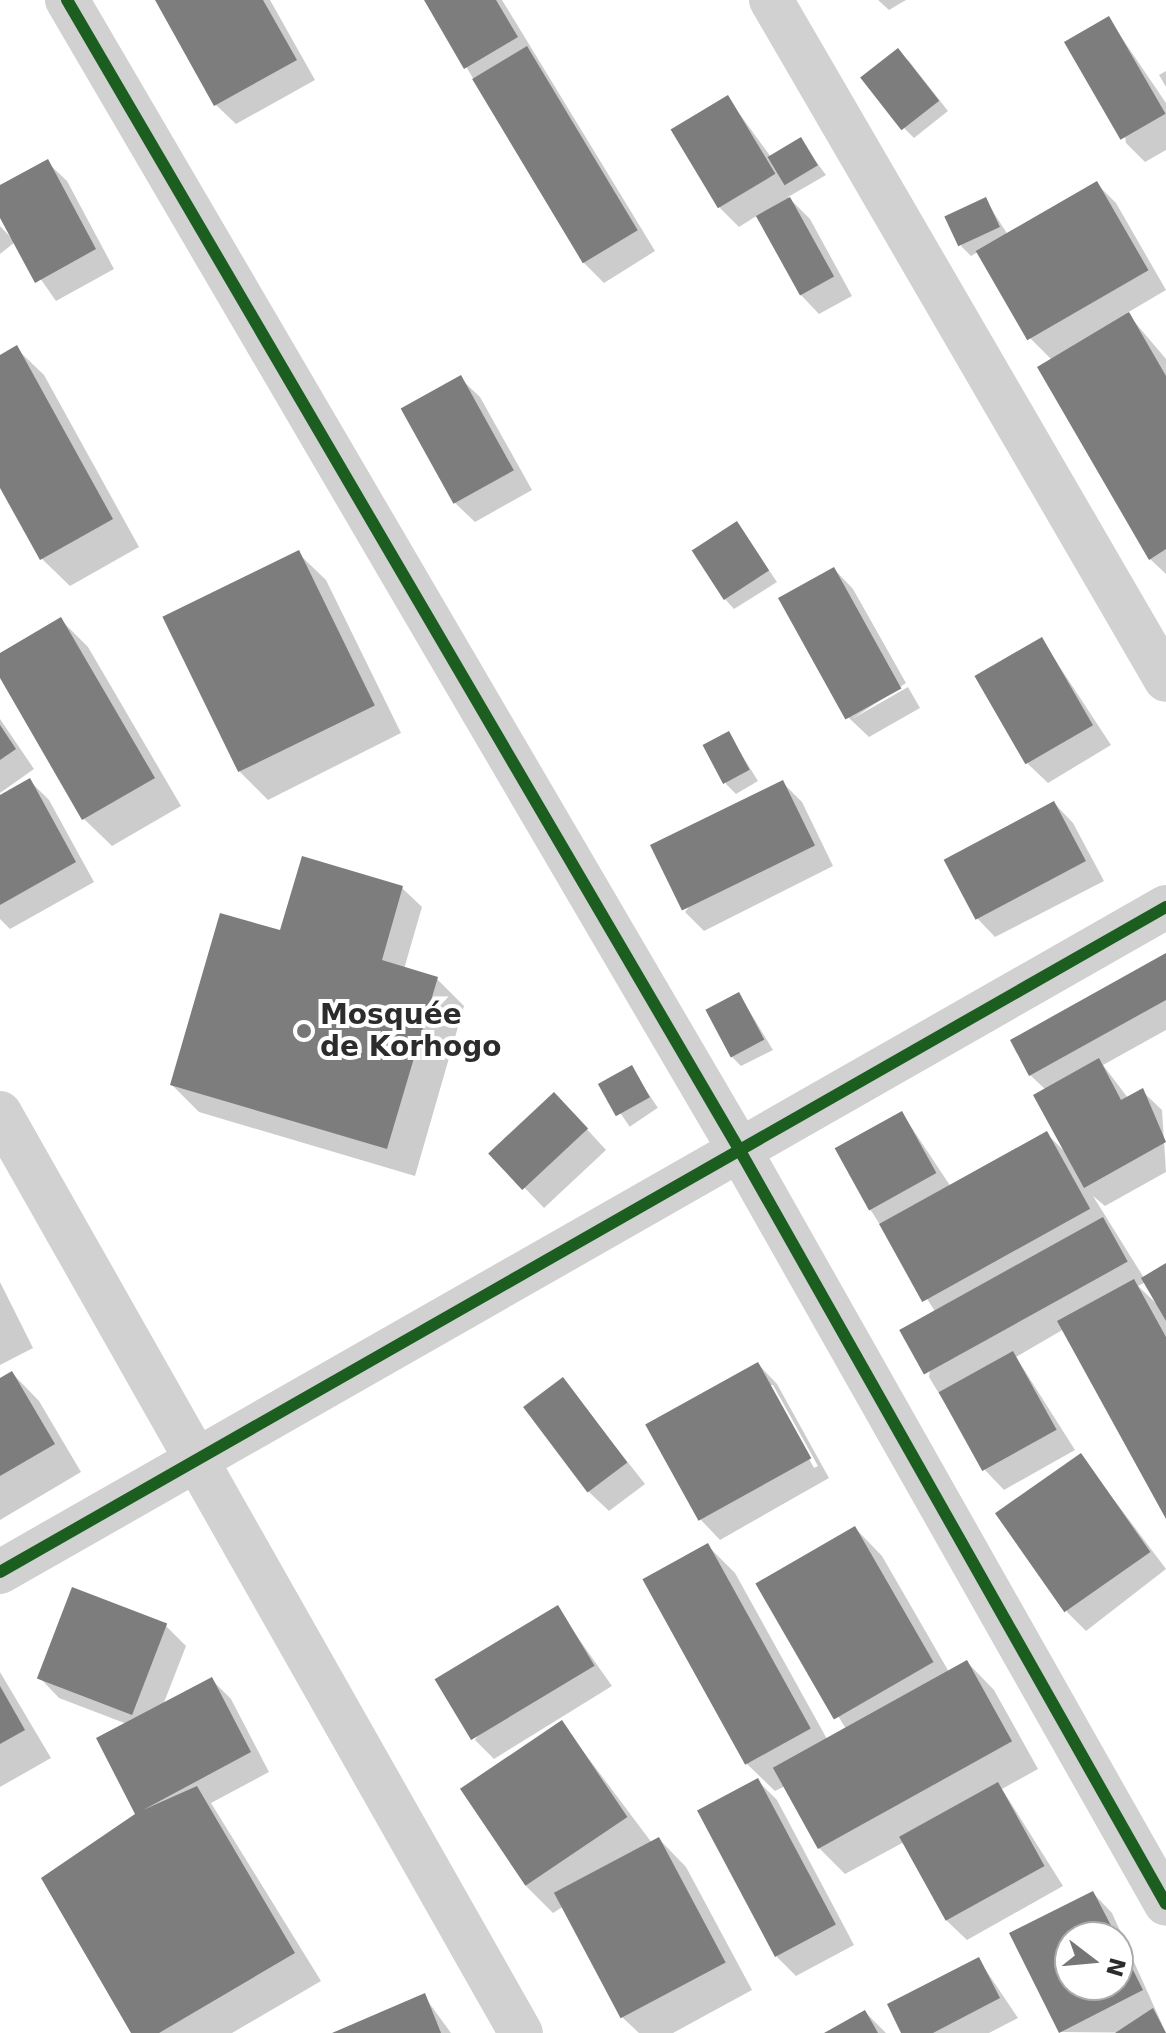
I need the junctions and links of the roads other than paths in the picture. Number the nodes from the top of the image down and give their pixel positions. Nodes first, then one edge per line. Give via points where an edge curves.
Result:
1 (67, 0) edge
2 (771, 0) edge
3 (1166, 680) edge
4 (1166, 907) edge
5 (0, 1113) edge
6 (739, 1149) junction
7 (198, 1459) junction
8 (0, 1572) edge
9 (1166, 1904) edge
10 (521, 2033) edge

1 - 6 street
2 - 3 street
4 - 6 street
5 - 7 street
6 - 7 street
6 - 9 street
7 - 8 street
7 - 10 street

